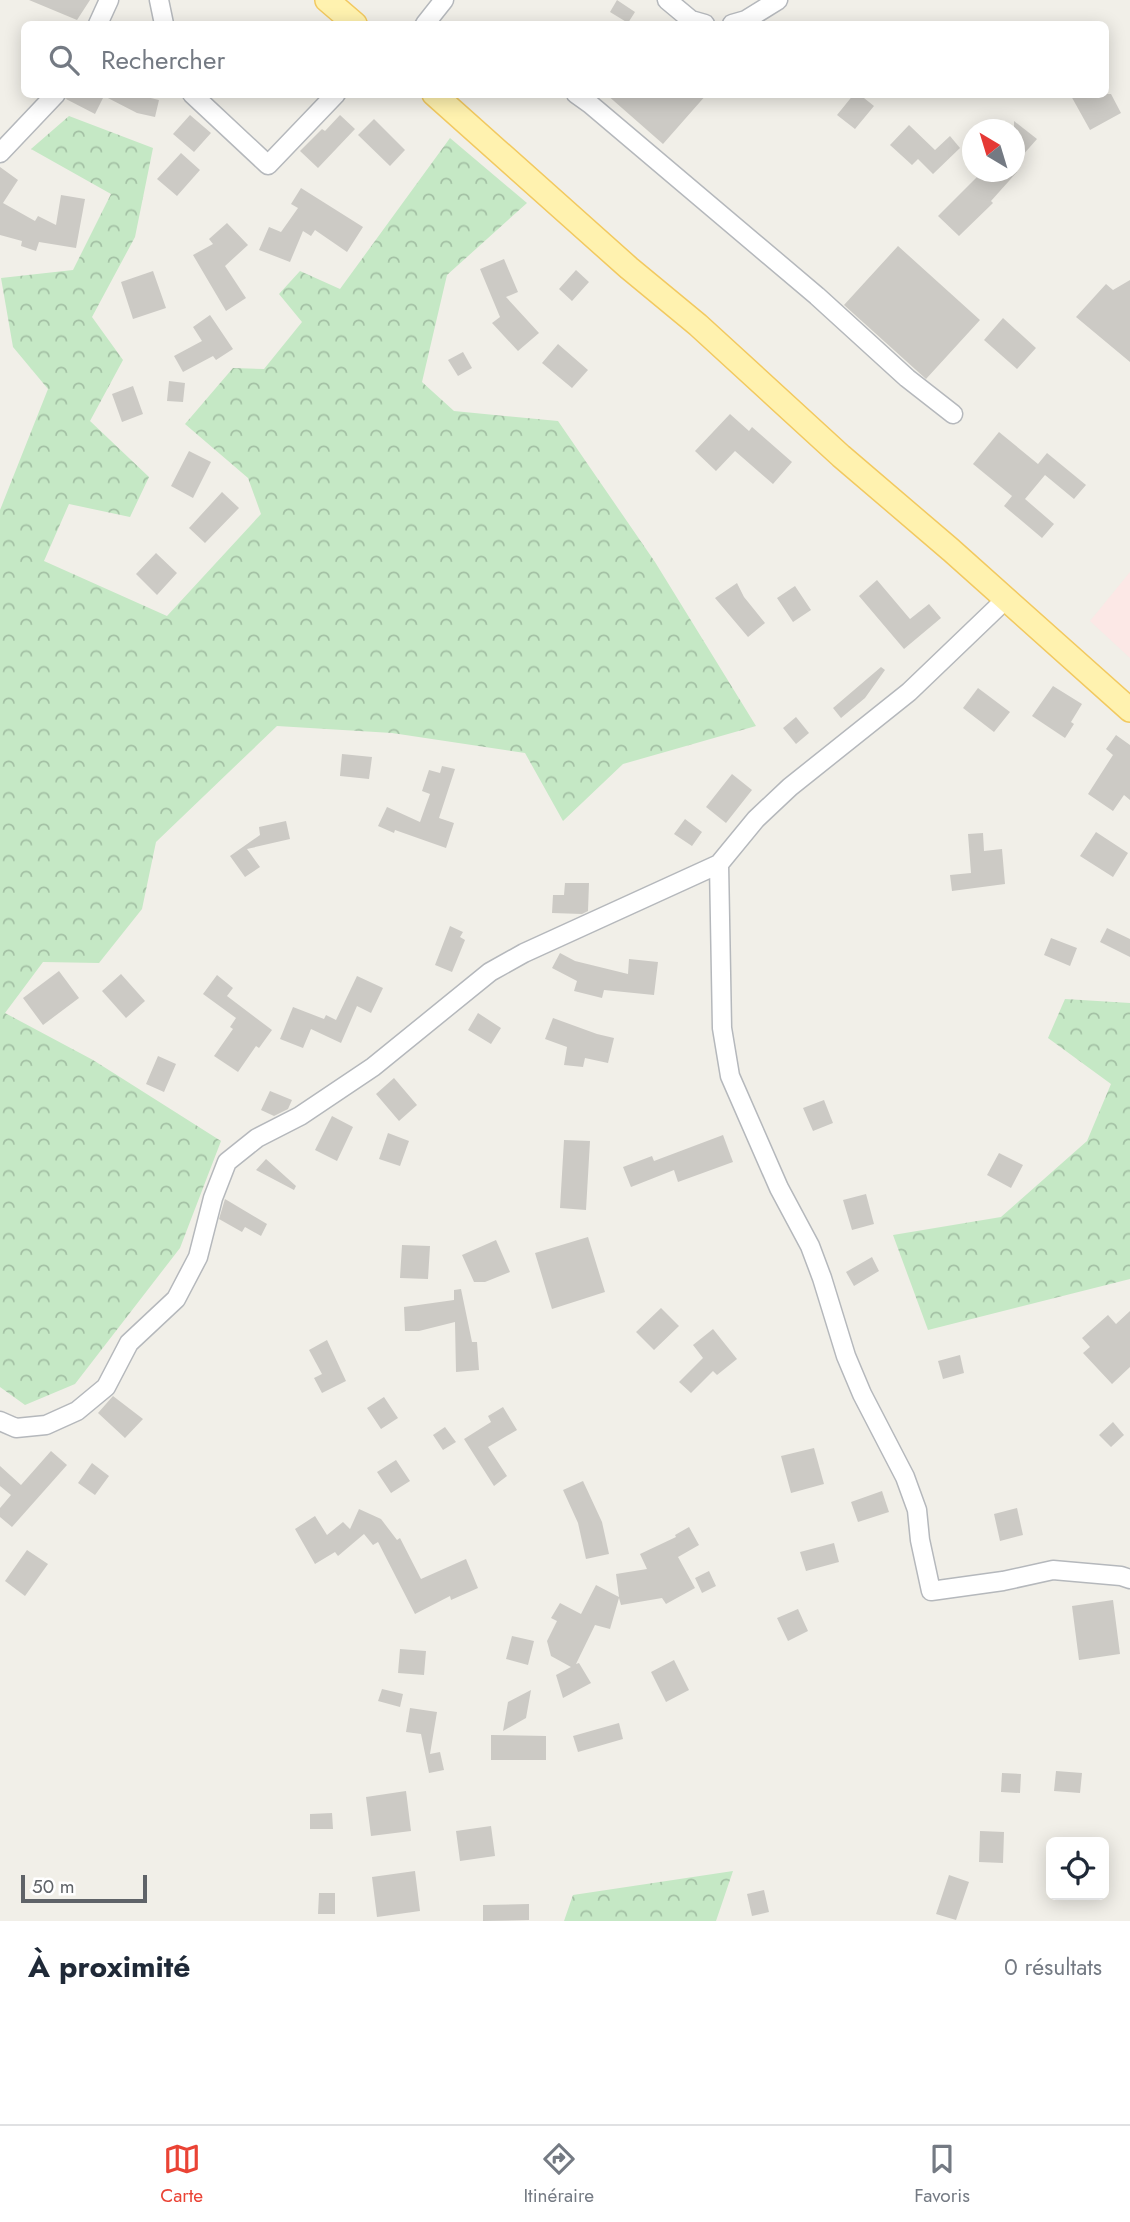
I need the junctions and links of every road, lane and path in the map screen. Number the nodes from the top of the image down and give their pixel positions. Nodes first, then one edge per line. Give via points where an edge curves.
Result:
1 (109, 0) edge
2 (159, 0) edge
3 (327, 0) edge
4 (444, 0) edge
5 (667, 0) edge
6 (778, 0) edge
7 (99, 21) edge
8 (163, 21) edge
9 (352, 21) edge
10 (427, 21) edge
11 (694, 21) edge
12 (742, 21) edge
13 (53, 98) edge
14 (196, 98) edge
15 (332, 98) edge
16 (438, 98) edge
17 (582, 98) edge
18 (0, 153) edge
19 (953, 414) dead end
20 (1005, 600) junction
21 (1130, 710) edge
22 (719, 864) junction
23 (0, 1421) edge
24 (1130, 1579) edge

1 - 7 street
2 - 8 street
3 - 9 main road
4 - 10 street
5 - 11 street
6 - 12 street
13 - 18 street
14 - 15 street via 268,164
16 - 20 main road
17 - 19 street
20 - 21 main road
20 - 22 street via 909,692 756,819
22 - 23 street via 490,972 373,1067 300,1116 257,1138 227,1162 198,1257 176,1299 129,1343 106,1387 77,1411 46,1425 16,1429
22 - 24 street via 722,1028 730,1076 810,1246 862,1394 905,1477 917,1510 931,1591 1053,1570

